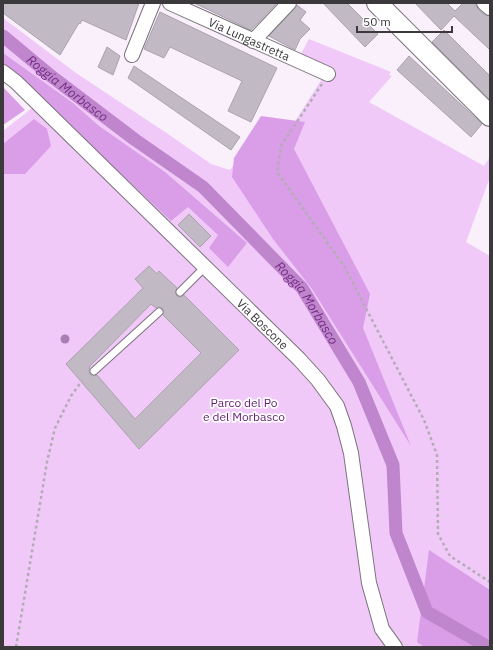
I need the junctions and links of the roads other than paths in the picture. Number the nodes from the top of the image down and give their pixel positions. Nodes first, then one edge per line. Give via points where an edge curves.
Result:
1 (153, 3) edge
2 (170, 3) edge
3 (290, 3) edge
4 (377, 3) edge
5 (484, 3) edge
6 (490, 8) edge
7 (253, 41) junction
8 (132, 55) dead end
9 (3, 72) edge
10 (328, 74) road end
11 (490, 116) edge
12 (205, 267) junction
13 (180, 292) dead end
14 (159, 312) dead end
15 (94, 370) dead end
16 (395, 647) edge

1 - 8 street
2 - 7 street, Via Lungastretta
3 - 7 street
4 - 11 street
5 - 6 street
7 - 10 street, Via Lungastretta
9 - 12 street, Via Boscone
12 - 13 lane
12 - 16 street, Via Boscone via 299,359 336,406 351,453 369,583 382,629
14 - 15 lane

